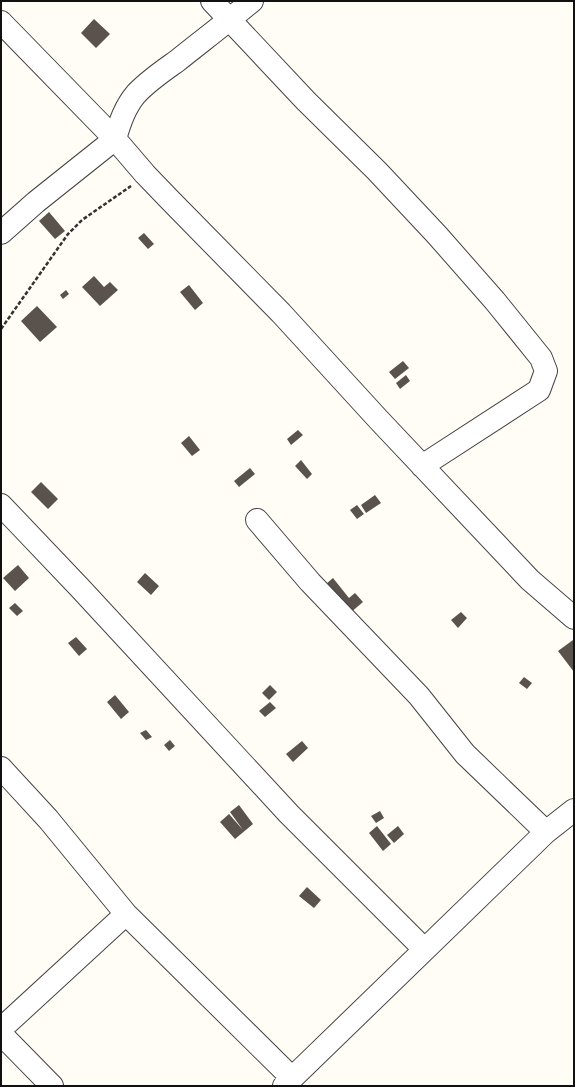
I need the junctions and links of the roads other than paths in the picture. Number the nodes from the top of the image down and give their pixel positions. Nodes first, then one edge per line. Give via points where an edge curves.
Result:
1 (212, 1) edge
2 (252, 1) edge
3 (230, 20) junction
4 (1, 22) edge
5 (115, 139) junction
6 (1, 233) edge
7 (422, 466) junction
8 (1, 505) edge
9 (256, 520) dead end
10 (574, 618) edge
11 (1, 768) edge
12 (574, 810) edge
13 (546, 832) junction
14 (126, 914) junction
15 (424, 949) junction
16 (1, 1028) edge
17 (1, 1034) edge
18 (288, 1082) edge
19 (52, 1086) edge

1 - 3 street
2 - 3 street
3 - 5 street via 137,94 126,108
3 - 7 street via 306,102 404,199 495,301 541,358 546,371 539,390
4 - 5 street
5 - 6 street
5 - 7 street via 145,174 282,313
7 - 10 street via 530,580
8 - 15 street via 288,814
9 - 13 street via 310,582 419,696 465,754
11 - 14 street via 48,819
12 - 13 street
13 - 15 street
14 - 16 street
14 - 18 street
15 - 18 street
17 - 19 street

